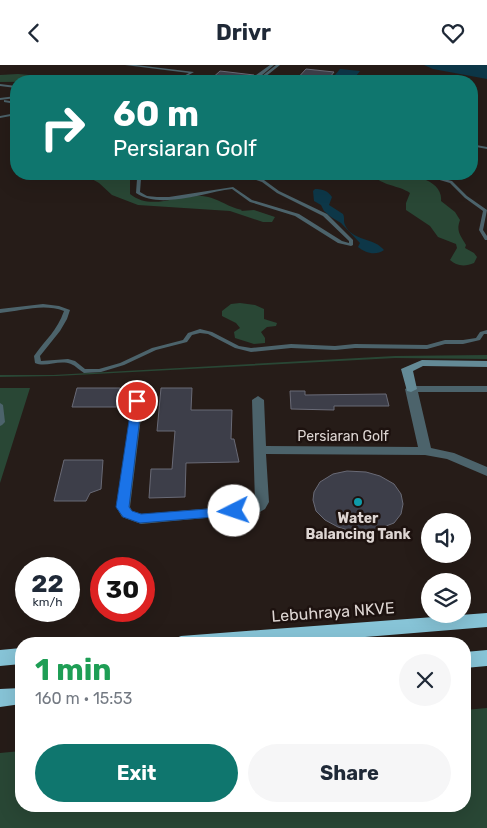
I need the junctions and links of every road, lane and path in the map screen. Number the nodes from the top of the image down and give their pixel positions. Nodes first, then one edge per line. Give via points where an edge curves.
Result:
1 (126, 65) edge
2 (272, 65) edge
3 (278, 65) edge
4 (187, 75) edge
5 (258, 75) edge
6 (266, 75) edge
7 (139, 180) edge
8 (260, 180) edge
9 (447, 180) edge
10 (487, 239) edge
11 (0, 311) edge
12 (487, 332) edge
13 (487, 364) edge
14 (411, 389) junction
15 (487, 389) edge
16 (258, 400) dead end
17 (137, 401) dead end
18 (0, 405) edge
19 (0, 425) edge
20 (261, 450) junction
21 (425, 451) junction
22 (487, 472) edge
23 (487, 620) edge
24 (270, 637) edge
25 (15, 657) edge
26 (0, 658) edge
27 (487, 658) edge
28 (471, 659) edge
29 (15, 696) edge
30 (0, 697) edge

1 - 4 lane via 192,72
2 - 5 lane
3 - 6 lane
7 - 8 lane via 138,193 143,198 158,199 233,188 251,201 297,215 340,242 351,245 352,241 325,215
9 - 10 lane via 486,211 481,230
11 - 12 lane via 40,305 57,305 67,310 57,334 37,355 38,363 65,360 76,362 84,371 100,371 122,364 154,349 185,341 190,334 200,331 237,347 251,349 291,346 427,347 445,342 463,343 478,339
13 - 14 street via 422,363 412,366 407,369
14 - 15 street
14 - 21 street
16 - 20 street
17 - 20 street via 122,507 127,514 140,519 260,507
18 - 19 lane
20 - 21 street, Persiaran Golf
21 - 22 street, Persiaran Golf via 450,456
23 - 24 highway, Lebuhraya NKVE
25 - 26 highway
27 - 28 highway
29 - 30 highway

